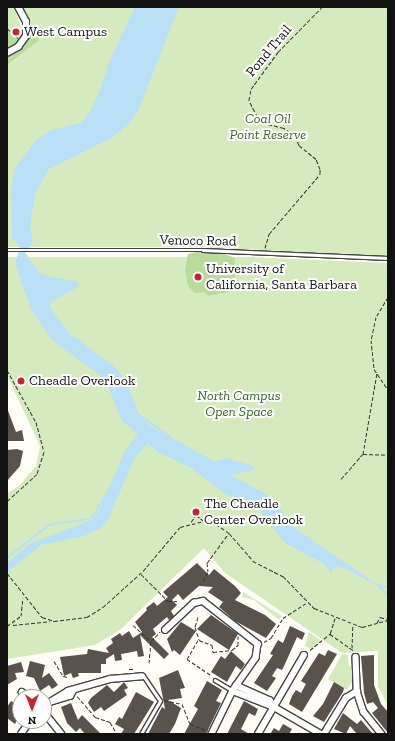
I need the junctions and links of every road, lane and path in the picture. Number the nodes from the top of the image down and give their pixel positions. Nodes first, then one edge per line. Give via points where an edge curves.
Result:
1 (18, 7) edge
2 (322, 7) edge
3 (7, 28) edge
4 (24, 40) junction
5 (7, 54) edge
6 (7, 250) edge
7 (265, 252) junction
8 (388, 258) edge
9 (388, 297) edge
10 (7, 370) edge
11 (377, 373) junction
12 (388, 390) edge
13 (362, 454) junction
14 (388, 455) edge
15 (341, 479) dead end
16 (7, 501) edge
17 (191, 522) junction
18 (204, 522) junction
19 (228, 533) junction
20 (7, 573) edge
21 (140, 573) junction
22 (203, 581) dead end
23 (23, 596) junction
24 (177, 601) dead end
25 (306, 602) junction
26 (198, 617) dead end
27 (335, 618) junction
28 (388, 620) edge
29 (54, 621) junction
30 (377, 623) junction
31 (353, 624) junction
32 (13, 625) junction
33 (133, 625) dead end
34 (7, 626) edge
35 (165, 630) dead end
36 (159, 632) dead end
37 (240, 633) dead end
38 (330, 634) junction
39 (199, 640) junction
40 (151, 641) junction
41 (266, 641) dead end
42 (352, 648) junction
43 (310, 650) dead end
44 (304, 655) dead end
45 (356, 656) joint
46 (54, 661) dead end
47 (149, 663) dead end
48 (132, 669) dead end
49 (129, 670) dead end
50 (142, 676) joint
51 (68, 677) dead end
52 (214, 677) dead end
53 (215, 680) dead end
54 (235, 688) junction
55 (357, 691) junction
56 (75, 694) junction
57 (52, 700) edge
58 (165, 700) dead end
59 (274, 706) junction
60 (52, 722) edge
61 (210, 733) edge
62 (62, 734) edge
63 (118, 734) edge
64 (142, 734) edge
65 (258, 734) edge
66 (322, 734) edge
67 (382, 734) edge

1 - 4 street via 27,27
2 - 7 path, Pond Trail via 278,52 251,90 250,100 260,122 284,128 295,136 299,145 316,159 320,169 320,174 269,234
3 - 4 path
4 - 5 street
6 - 7 lane, Venoco Road
7 - 8 lane, Venoco Road
9 - 11 path via 372,330
10 - 16 path via 36,422 44,452 37,474
11 - 12 path
11 - 13 path
13 - 14 path
13 - 15 path
17 - 18 path
17 - 18 path via 196,515
17 - 21 path via 174,532
18 - 19 path via 216,524
19 - 22 path via 207,563 208,572
19 - 25 path via 253,561 283,576
20 - 23 path
21 - 24 path via 168,601
21 - 29 path via 90,615
23 - 29 path via 35,612
23 - 32 path via 23,612
25 - 27 path
25 - 41 path via 283,618
26 - 39 path via 195,627
27 - 31 path
27 - 38 path
28 - 30 path
28 - 30 path via 380,617
29 - 32 path
30 - 31 path via 368,626
31 - 42 path
32 - 34 path
33 - 40 path
35 - 54 street via 194,603 203,601 254,638 258,644 257,654
36 - 40 path
37 - 39 path via 238,645 232,650 213,652 212,645
38 - 42 path
38 - 43 path
39 - 52 path via 187,659
40 - 47 path
42 - 45 path
44 - 59 street
45 - 55 street
46 - 51 path via 63,676
48 - 49 path
50 - 56 street via 110,679
50 - 64 lane via 160,701
53 - 54 lane
54 - 59 street via 270,701
54 - 61 street
55 - 66 street via 346,698
55 - 67 street via 364,712
56 - 57 street via 62,693
56 - 63 path via 95,718 110,722
58 - 61 path via 182,704 190,724
59 - 65 street
59 - 66 street
60 - 62 street

